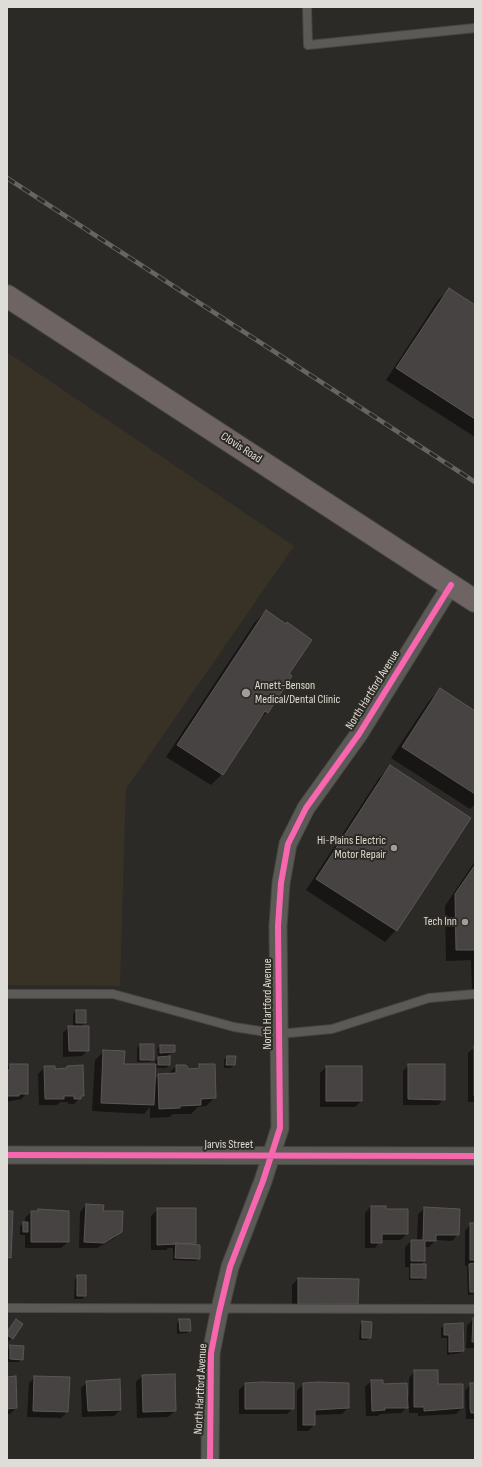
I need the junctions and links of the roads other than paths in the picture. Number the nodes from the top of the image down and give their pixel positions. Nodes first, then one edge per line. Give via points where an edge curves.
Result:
1 (307, 7) edge
2 (475, 28) edge
3 (7, 296) edge
4 (451, 585) junction
5 (475, 600) edge
6 (7, 994) edge
7 (475, 994) edge
8 (279, 1034) junction
9 (7, 1155) edge
10 (271, 1156) junction
11 (475, 1156) edge
12 (7, 1308) edge
13 (220, 1309) junction
14 (475, 1309) edge
15 (210, 1460) edge

1 - 2 lane via 308,45
3 - 4 highway, Clovis Road
4 - 5 highway, Clovis Road
4 - 8 street, North Hartford Avenue via 359,734 306,808 288,844 281,882 278,926
6 - 8 lane via 113,994 234,1027
7 - 8 lane via 429,998 332,1029
8 - 10 street, North Hartford Avenue via 280,1128
9 - 10 street, Jarvis Street
10 - 11 street, Jarvis Street
10 - 13 street, North Hartford Avenue via 230,1267
12 - 13 lane
13 - 14 lane
13 - 15 street, North Hartford Avenue via 211,1353

